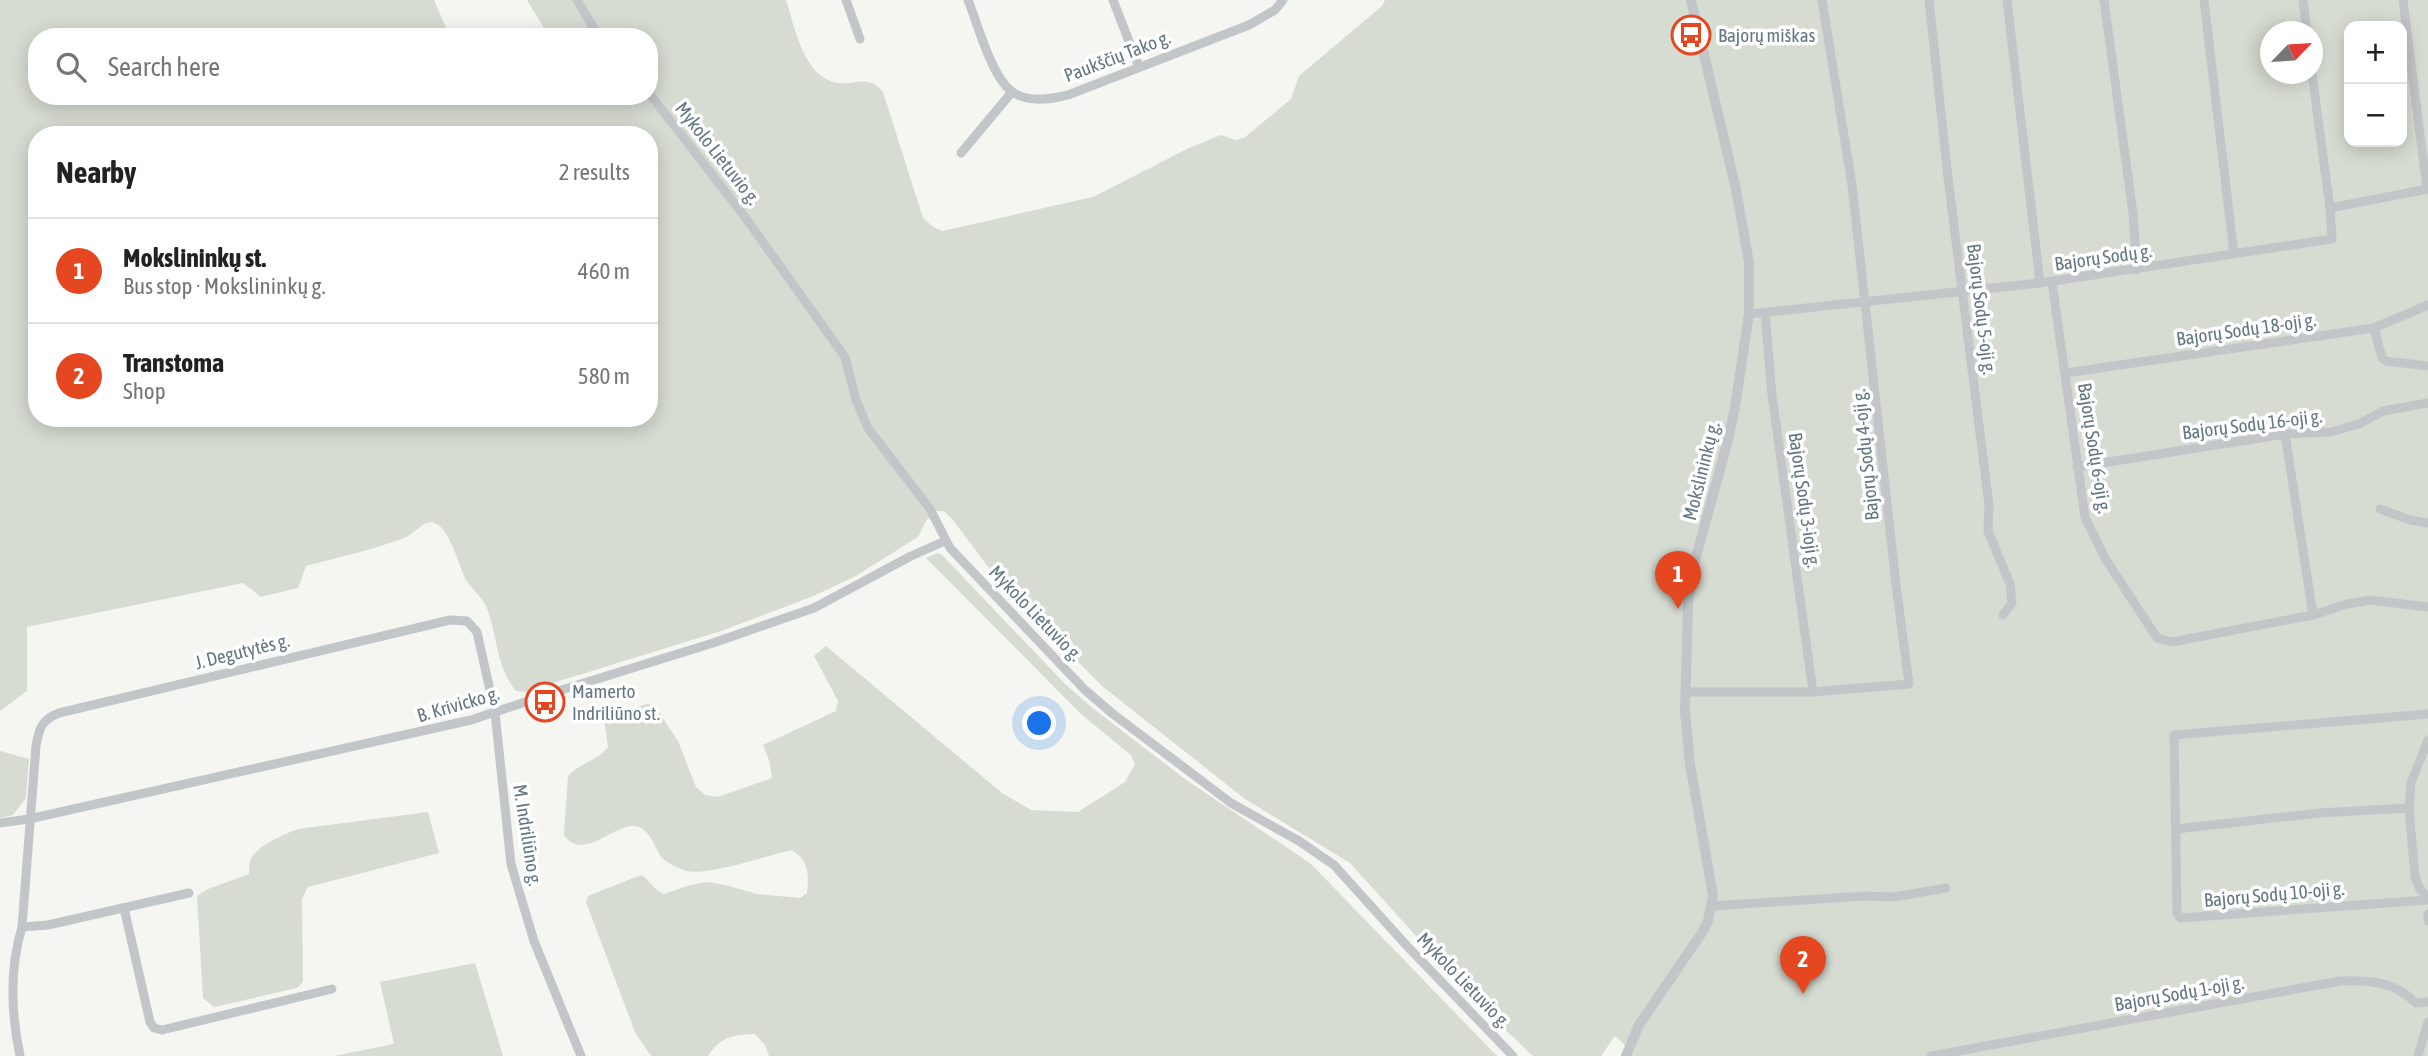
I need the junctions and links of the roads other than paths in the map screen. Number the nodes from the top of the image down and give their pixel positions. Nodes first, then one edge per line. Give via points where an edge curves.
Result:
1 (577, 0) edge
2 (846, 0) edge
3 (968, 0) edge
4 (1113, 0) edge
5 (1283, 0) edge
6 (1691, 0) edge
7 (1822, 0) edge
8 (1929, 0) edge
9 (2007, 0) edge
10 (2104, 0) edge
11 (2204, 0) edge
12 (2303, 0) edge
13 (2403, 0) edge
14 (2306, 21) edge
15 (594, 28) edge
16 (860, 39) dead end
17 (1139, 67) junction
18 (2313, 84) edge
19 (1012, 92) junction
20 (658, 105) edge
21 (961, 153) dead end
22 (2427, 189) edge
23 (2330, 208) junction
24 (2234, 254) junction
25 (2137, 270) junction
26 (2052, 282) junction
27 (2040, 284) junction
28 (1963, 292) junction
29 (1867, 302) junction
30 (2428, 305) edge
31 (1765, 313) junction
32 (1749, 314) junction
33 (2374, 328) junction
34 (2428, 366) edge
35 (2065, 373) junction
36 (2428, 403) edge
37 (2285, 434) junction
38 (2077, 467) junction
39 (2380, 509) dead end
40 (2428, 523) edge
41 (945, 541) junction
42 (2428, 607) edge
43 (2003, 615) dead end
44 (2313, 615) junction
45 (460, 619) joint
46 (1686, 691) junction
47 (1813, 692) junction
48 (495, 713) junction
49 (2428, 714) edge
50 (2428, 740) edge
51 (2409, 808) junction
52 (29, 819) junction
53 (0, 823) edge
54 (2176, 830) junction
55 (1946, 888) dead end
56 (189, 893) dead end
57 (2428, 899) edge
58 (1712, 906) junction
59 (124, 908) junction
60 (2428, 914) edge
61 (2428, 920) edge
62 (22, 927) junction
63 (332, 989) dead end
64 (2428, 1002) edge
65 (2428, 1022) edge
66 (20, 1056) edge
67 (581, 1056) edge
68 (1513, 1056) edge
69 (1626, 1056) edge
70 (1931, 1056) edge
71 (2418, 1056) edge

1 - 15 street
2 - 16 street
3 - 19 street via 994,66
4 - 17 street
5 - 17 street, Paukščių Tako g. via 1249,25
6 - 32 street, Mokslininkų g. via 1747,243
7 - 29 street, Bajorų Sodų 4-oji g.
8 - 28 street, Bajorų Sodų 5-oji g.
9 - 27 street
10 - 25 street
11 - 24 street
12 - 14 street
13 - 22 street
17 - 19 street, Paukščių Tako g. via 1050,99
18 - 23 street
19 - 21 street
20 - 41 street, Mykolo Lietuvio g. via 845,357 868,428 930,509
22 - 23 street
23 - 24 street, Bajorų Sodų g. via 2332,239
24 - 25 street, Bajorų Sodų g.
25 - 26 street, Bajorų Sodų g.
26 - 27 street, Bajorų Sodų g.
26 - 35 street, Bajorų Sodų 6-oji g.
27 - 28 street, Bajorų Sodų g.
28 - 29 street, Bajorų Sodų g.
28 - 43 street, Bajorų Sodų 5-oji g. via 1989,505 1988,531 2010,584 2011,603
29 - 31 street, Bajorų Sodų g.
29 - 47 street, Bajorų Sodų 4-oji g. via 1909,684
30 - 33 street, Bajorų Sodų 18-oji g.
31 - 32 street, Bajorų Sodų g.
31 - 47 street, Bajorų Sodų 3-ioji g.
32 - 46 street, Mokslininkų g. via 1727,444 1690,587
33 - 34 street via 2386,361
33 - 35 street, Bajorų Sodų 18-oji g.
35 - 38 street, Bajorų Sodų 6-oji g.
36 - 37 street, Bajorų Sodų 16-oji g. via 2383,411 2331,432
37 - 38 street, Bajorų Sodų 16-oji g.
37 - 44 street
38 - 44 street, Bajorų Sodų 6-oji g. via 2085,517 2105,558 2161,641
39 - 40 street
41 - 48 street, B. Krivicko g. via 814,608
41 - 68 street, Mykolo Lietuvio g. via 1113,714 1231,803 1334,865
42 - 44 street via 2370,600
45 - 48 street, M. Indriliūno g. via 477,632
45 - 52 street, J. Degutytės g. via 59,713 44,720 39,729
46 - 47 street, Bajorų Sodų 4-oji g.
46 - 58 street, Mokslininkų g. via 1690,764
48 - 52 street, B. Krivicko g.
48 - 67 street, M. Indriliūno g. via 513,874 534,941
49 - 54 street, Bajorų Sodų 10-oji g. via 2174,735
50 - 51 street via 2411,783
51 - 54 street
51 - 57 street via 2415,877
52 - 53 street, B. Krivicko g.
52 - 62 street
54 - 57 street, Bajorų Sodų 10-oji g. via 2180,918
55 - 58 street via 1893,897
56 - 59 street
58 - 69 street, Mokslininkų g. via 1701,934 1639,1025
59 - 62 street
59 - 63 street via 154,1028 162,1030
60 - 61 street
62 - 66 street via 12,990
64 - 70 street, Bajorų Sodų 1-oji g. via 2416,1003 2405,992 2382,983 2340,981
65 - 71 street

